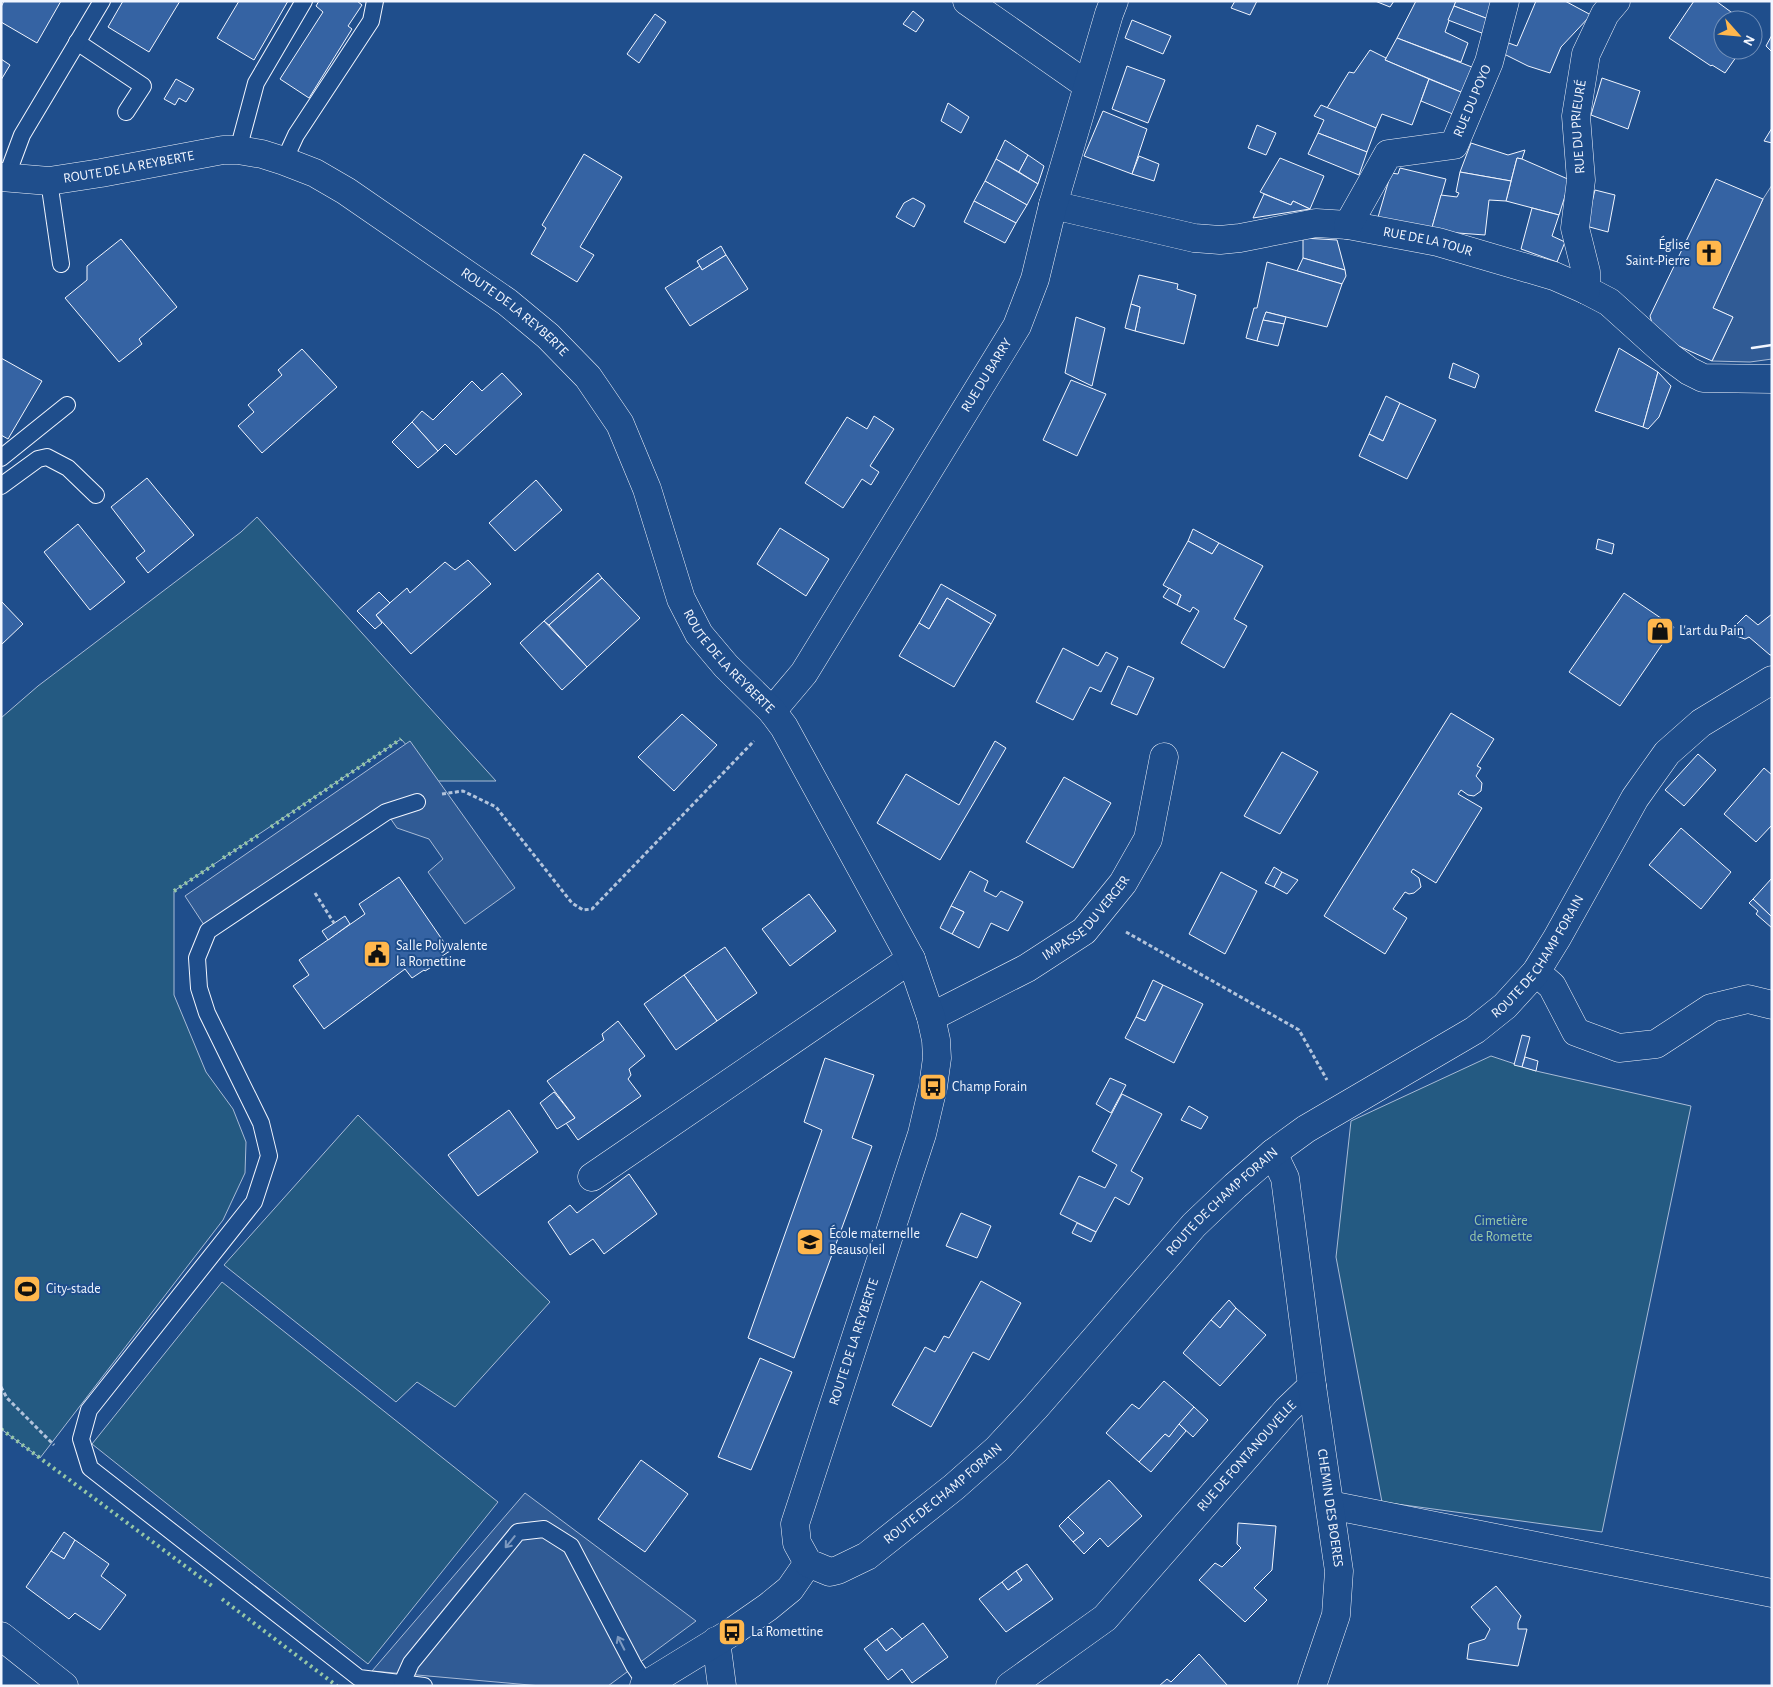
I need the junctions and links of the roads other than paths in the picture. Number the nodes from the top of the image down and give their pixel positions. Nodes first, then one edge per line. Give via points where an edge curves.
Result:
1 (102, 1) edge
2 (304, 1) edge
3 (375, 1) edge
4 (967, 1) edge
5 (1114, 1) edge
6 (1505, 1) edge
7 (1616, 1) edge
8 (77, 42) junction
9 (1087, 85) junction
10 (126, 112) dead end
11 (238, 150) junction
12 (284, 161) junction
13 (4, 177) edge
14 (49, 181) junction
15 (1053, 205) junction
16 (1348, 225) junction
17 (61, 264) dead end
18 (1586, 290) junction
19 (1772, 380) edge
20 (67, 405) dead end
21 (1, 458) edge
22 (1, 486) edge
23 (96, 495) dead end
24 (1772, 680) edge
25 (778, 719) junction
26 (1164, 757) dead end
27 (417, 802) road end
28 (911, 959) junction
29 (1536, 972) junction
30 (1772, 1005) edge
31 (931, 1017) junction
32 (1273, 1152) junction
33 (592, 1177) dead end
34 (1312, 1386) junction
35 (1330, 1505) junction
36 (808, 1564) junction
37 (1772, 1593) edge
38 (1, 1636) edge
39 (716, 1641) junction
40 (402, 1684) junction
41 (645, 1685) edge
42 (64, 1686) edge
43 (424, 1686) edge
44 (722, 1686) edge
45 (1010, 1686) edge
46 (1312, 1686) edge

1 - 8 lane
2 - 11 lane via 256,83
3 - 12 lane via 370,21 296,135
4 - 9 street
5 - 9 street, RUE DU BARRY
6 - 16 street, RUE DU POYO via 1490,62 1454,145 1388,154
7 - 18 street, RUE DU PRIEURÉ via 1605,14 1586,54 1576,116 1581,180 1575,228 1586,272
8 - 10 lane via 143,86
8 - 13 lane via 22,135
9 - 15 street, RUE DU BARRY
11 - 12 street, ROUTE DE LA REYBERTE
11 - 14 street, ROUTE DE LA REYBERTE
12 - 25 street, ROUTE DE LA REYBERTE via 315,173 346,191 507,302 548,336 588,377 620,424 647,489 681,599 698,634
13 - 14 street, ROUTE DE LA REYBERTE
14 - 17 lane
15 - 16 street, RUE DE LA TOUR via 1194,238 1220,240 1316,223
15 - 25 street, RUE DU BARRY via 1036,279 1017,326
16 - 18 street, RUE DE LA TOUR via 1438,242 1554,276
18 - 19 street, RUE DE LA TOUR via 1609,302 1670,357 1702,378
20 - 21 lane
22 - 23 lane via 47,457 68,468
24 - 29 street, ROUTE DE CHAMP FORAIN via 1701,723 1667,753 1636,798
25 - 28 street, ROUTE DE LA REYBERTE
26 - 31 street, IMPASSE DU VERGER via 1148,839 1123,883 1084,931 1026,968
27 - 40 lane via 386,812 208,931 197,958 199,988 207,1013 261,1123 269,1156 254,1202 90,1410 80,1440 90,1468 360,1678
28 - 31 street, ROUTE DE LA REYBERTE
28 - 33 street
29 - 30 street via 1552,986 1576,1032 1619,1048 1656,1044 1711,1008 1748,999
29 - 32 street, ROUTE DE CHAMP FORAIN via 1505,1006 1475,1030 1342,1107
31 - 36 street, ROUTE DE LA REYBERTE via 937,1058 922,1134 795,1524 797,1543
32 - 34 street via 1285,1178
32 - 36 street, ROUTE DE CHAMP FORAIN via 1194,1225 1035,1408 954,1487 851,1565 830,1572
34 - 35 street, CHEMIN DES BOERES
34 - 45 street, RUE DE FONTANOUVELLE via 1287,1410 1105,1618
35 - 37 street
35 - 46 street, CHEMIN DES BOERES via 1340,1571 1336,1615
36 - 39 street via 790,1589
38 - 42 street
39 - 41 street
39 - 44 street
41 -> 40 lane via 571,1546 544,1529 518,1532 411,1663
40 - 43 lane

